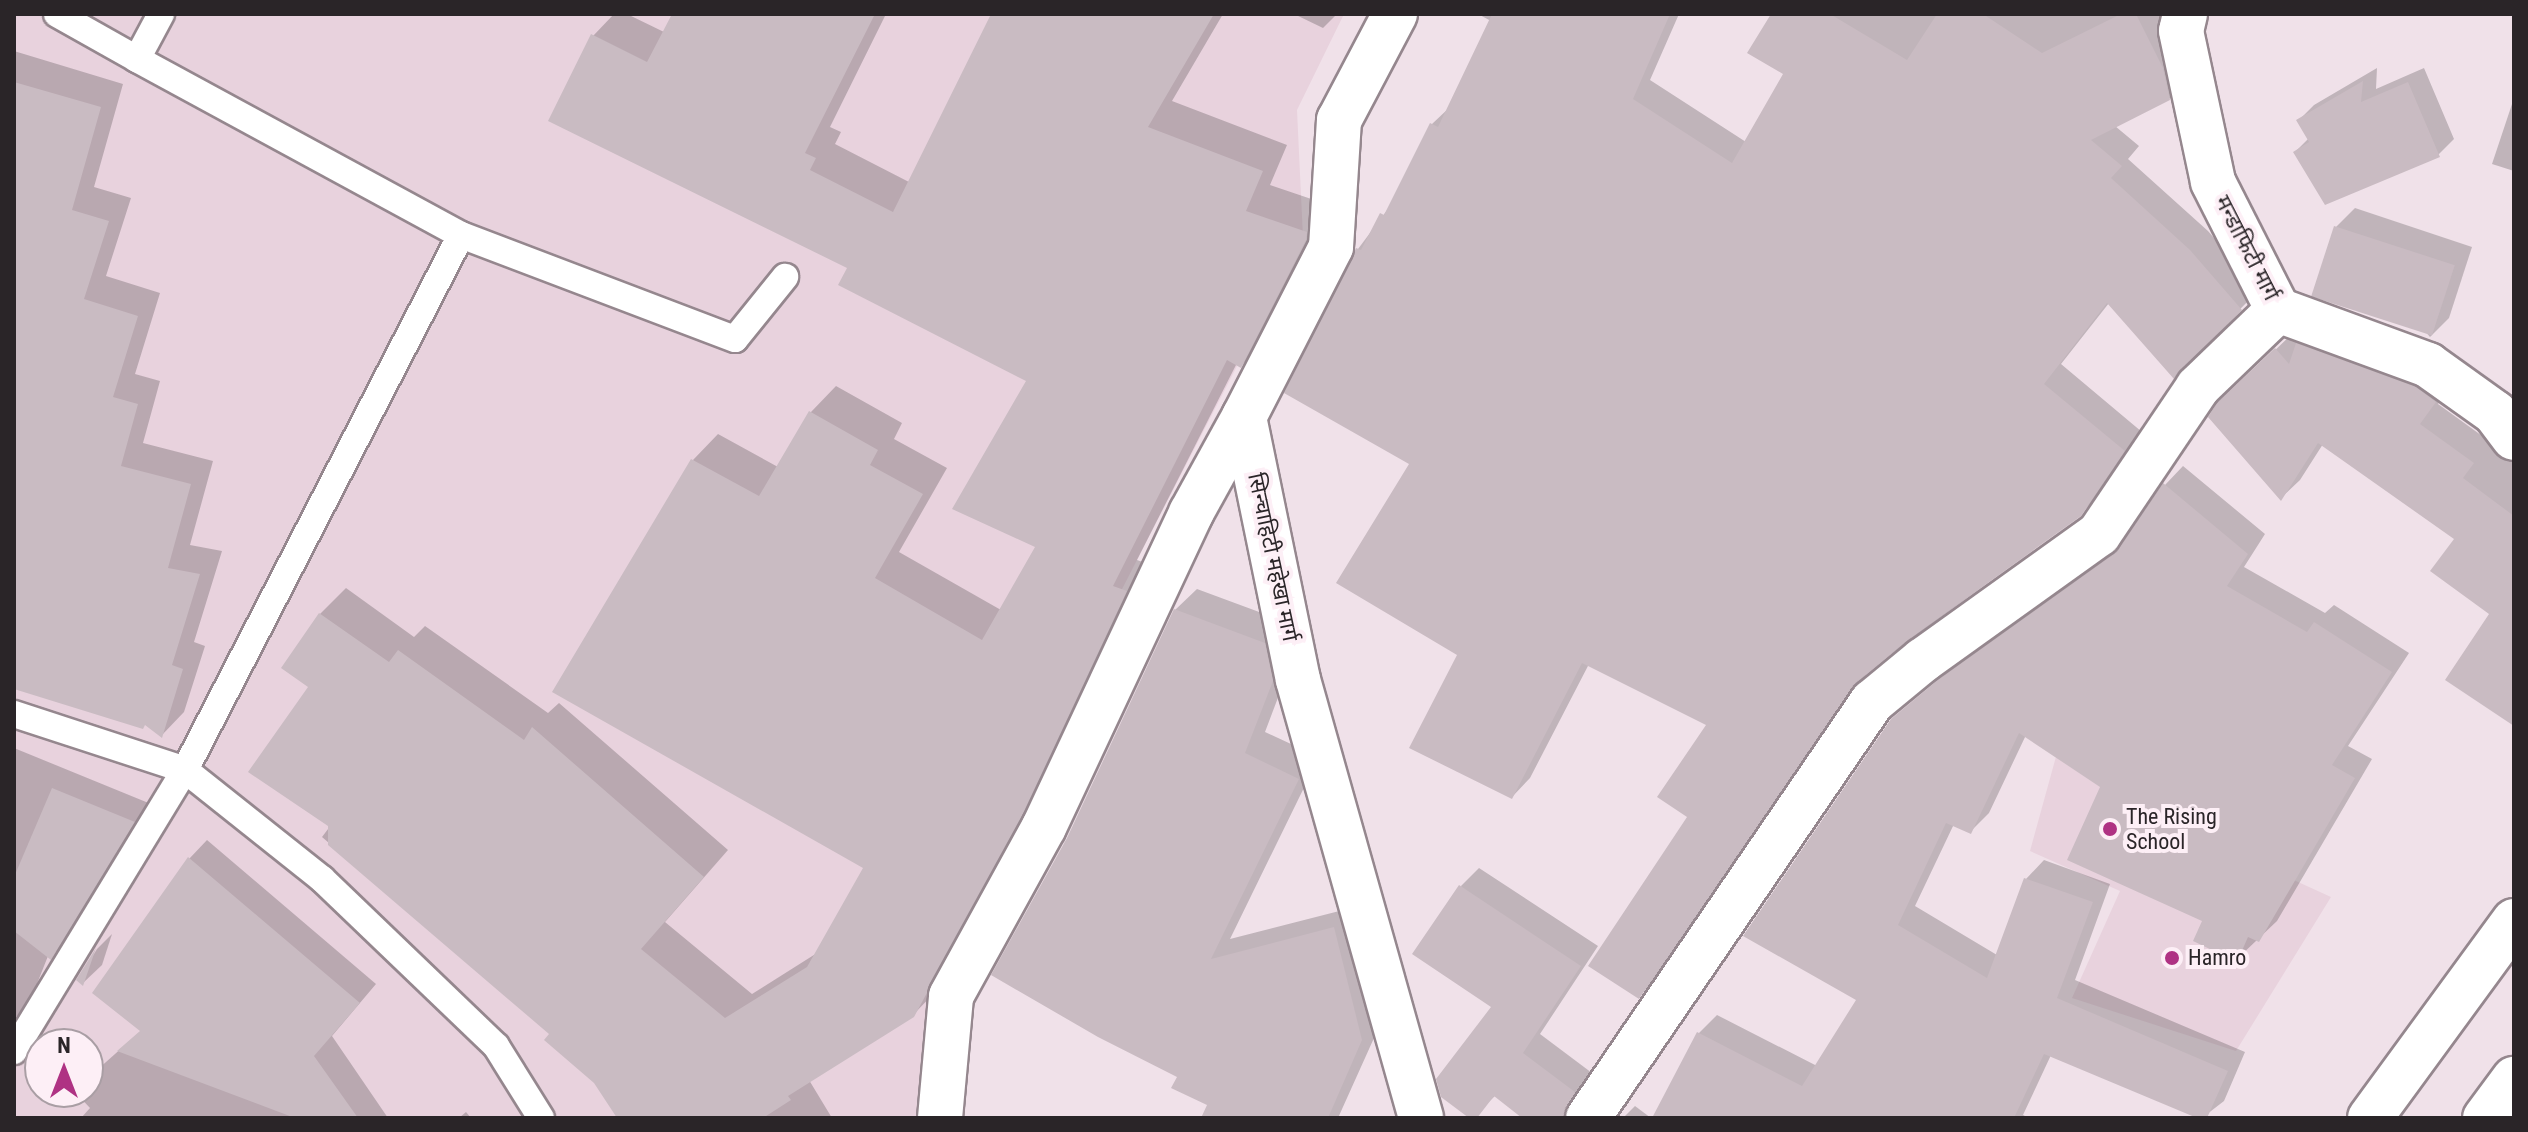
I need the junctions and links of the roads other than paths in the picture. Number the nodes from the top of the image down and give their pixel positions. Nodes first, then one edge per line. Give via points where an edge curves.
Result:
1 (57, 14) edge
2 (161, 14) edge
3 (1395, 14) edge
4 (2185, 14) edge
5 (137, 59) junction
6 (461, 235) junction
7 (785, 277) dead end
8 (2278, 310) junction
9 (1244, 417) junction
10 (2514, 438) edge
11 (14, 714) edge
12 (185, 770) junction
13 (2514, 921) edge
14 (14, 1051) edge
15 (2514, 1079) edge
16 (541, 1118) edge
17 (940, 1118) edge
18 (1421, 1118) edge
19 (1588, 1118) edge
20 (2370, 1118) edge
21 (2485, 1118) edge

1 - 5 lane
2 - 5 lane
3 - 9 main road via 1339,120 1331,247
4 - 8 main road, मन्डाफिटी मार्ग via 2181,31 2213,182
5 - 6 lane
6 - 7 lane via 735,339
6 - 12 lane
8 - 10 main road, मन्डाफिटी मार्ग via 2428,365 2495,413
8 - 19 main road via 2198,387 2099,534 1872,702
9 - 17 main road via 1191,513 1044,827 951,996
9 - 18 main road, सिन्चाहिटी महेखा मार्ग via 1298,680
11 - 12 lane
12 - 14 lane
12 - 16 lane via 322,879 496,1046
13 - 20 main road
15 - 21 main road

